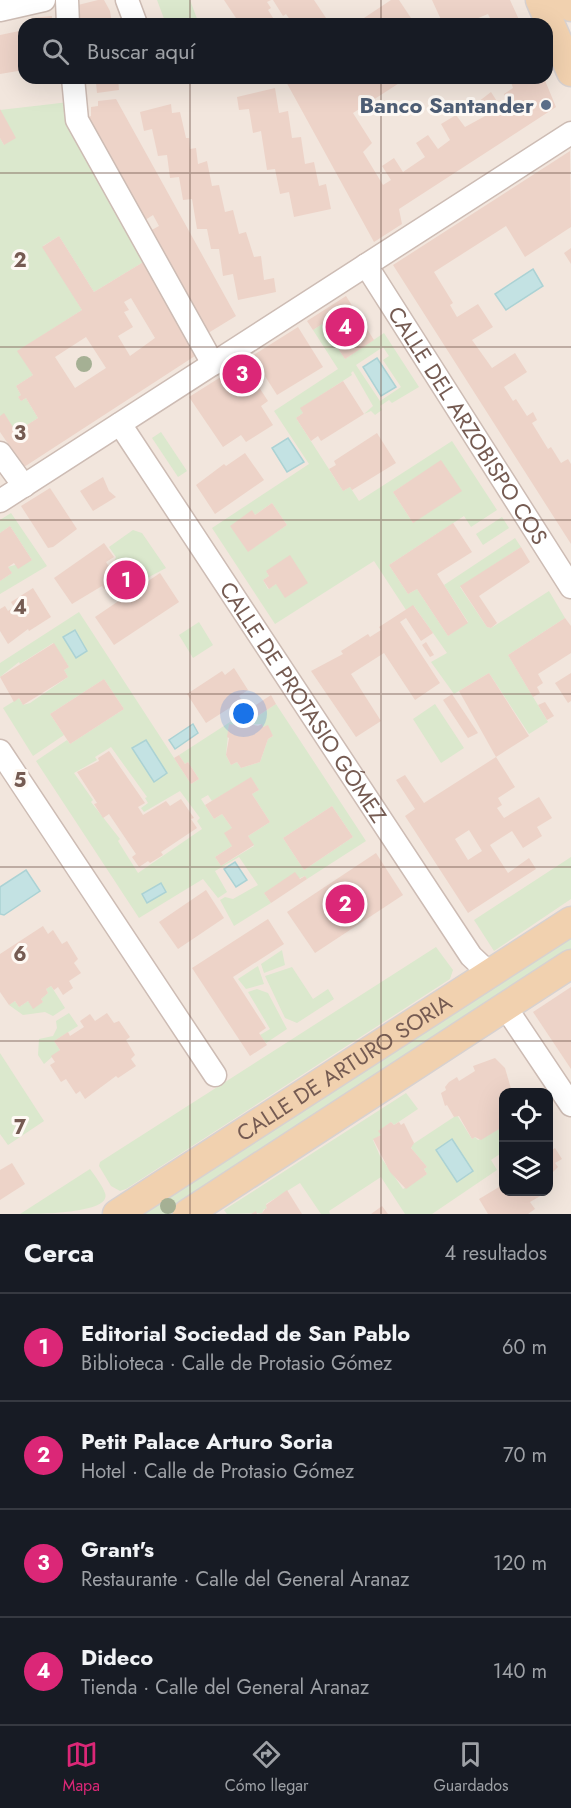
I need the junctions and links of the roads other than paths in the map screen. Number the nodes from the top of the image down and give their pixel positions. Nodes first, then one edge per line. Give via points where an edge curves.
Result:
1 (44, 0) edge
2 (67, 0) edge
3 (127, 0) edge
4 (540, 0) edge
5 (568, 0) edge
6 (571, 7) edge
7 (0, 10) edge
8 (68, 18) edge
9 (134, 18) edge
10 (548, 18) edge
11 (553, 30) edge
12 (571, 72) edge
13 (74, 84) edge
14 (571, 133) edge
15 (366, 265) junction
16 (213, 364) junction
17 (120, 424) junction
18 (0, 453) edge
19 (24, 486) junction
20 (0, 501) edge
21 (571, 587) edge
22 (0, 752) edge
23 (571, 921) edge
24 (571, 964) edge
25 (491, 975) junction
26 (506, 1008) junction
27 (215, 1075) dead end
28 (571, 1105) edge
29 (117, 1214) edge
30 (188, 1214) edge

1 - 7 street
2 - 8 street
3 - 9 street
4 - 10 main road
5 - 6 main road
11 - 12 main road
13 - 16 street via 77,120
14 - 15 street
15 - 16 street
15 - 21 street, CALLE DEL ARZOBISPO COS
16 - 17 street
17 - 19 street
17 - 25 street, CALLE DE PROTASIO GÓMEZ via 471,956
18 - 19 street
19 - 20 street
22 - 27 street
23 - 25 main road, CALLE DE ARTURO SORIA
24 - 26 main road, CALLE DE ARTURO SORIA
25 - 29 main road, CALLE DE ARTURO SORIA
26 - 28 street
26 - 30 main road, CALLE DE ARTURO SORIA

